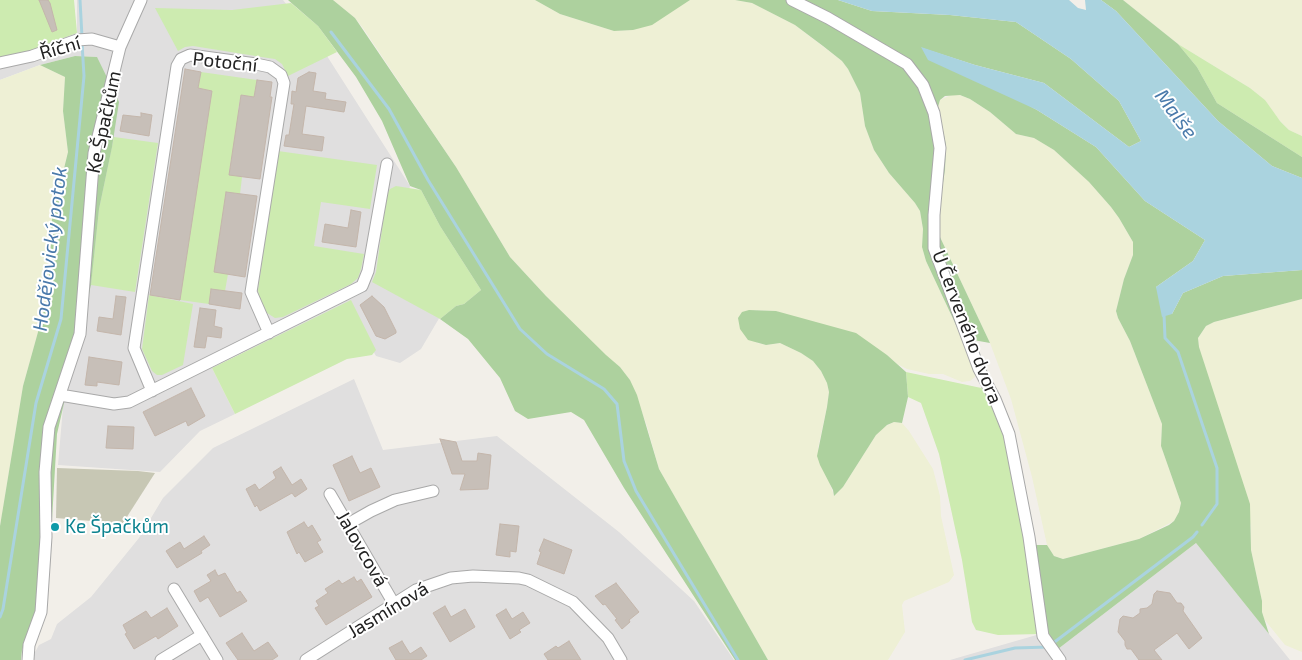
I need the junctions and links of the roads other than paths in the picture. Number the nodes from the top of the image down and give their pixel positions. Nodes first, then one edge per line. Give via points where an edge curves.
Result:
1 (141, 0) edge
2 (792, 0) edge
3 (120, 47) junction
4 (0, 63) edge
5 (387, 164) dead end
6 (269, 333) junction
7 (152, 391) junction
8 (60, 394) junction
9 (433, 491) dead end
10 (330, 494) dead end
11 (348, 524) junction
12 (174, 588) dead end
13 (394, 604) junction
14 (202, 635) junction
15 (1057, 656) edge
16 (618, 659) edge
17 (28, 660) edge
18 (161, 660) edge
19 (217, 660) edge
20 (306, 660) edge

1 - 3 street, Ke Špačkům
2 - 15 street, U Červeného dvora via 907,64 923,85 934,113 940,148 934,248 976,363 1009,434 1029,537 1043,636
3 - 4 street, Říční via 92,39 77,40
3 - 8 street, Ke Špačkům via 94,153 80,334
5 - 6 street via 368,271 362,286
6 - 7 street
6 - 7 street, Potoční via 251,292 284,83 281,75 270,67 190,55 181,59 177,66 134,348
7 - 8 street via 122,404
8 - 17 street, Ke Špačkům via 49,427 41,612 29,645
9 - 11 street via 395,500
10 - 11 street, Jalovcová
11 - 13 street, Jalovcová
12 - 14 street
13 - 16 street, Jasmínová via 416,590 451,578 473,576 528,580 573,602 608,638
13 - 20 street, Jasmínová
14 - 18 street
14 - 19 street

